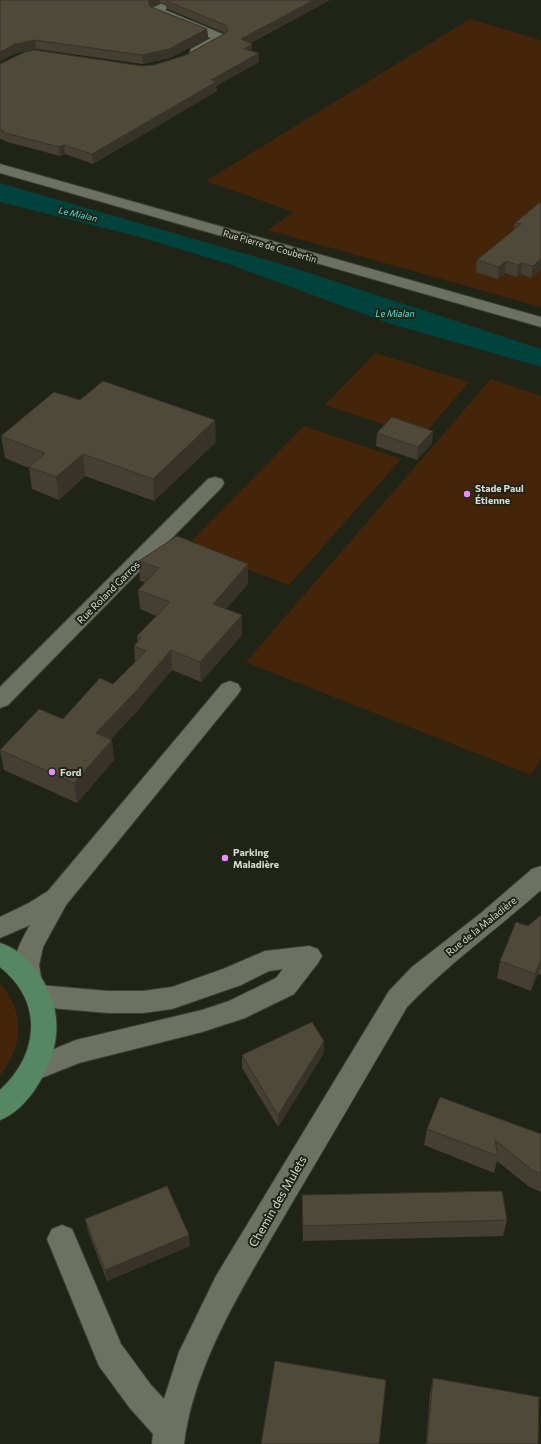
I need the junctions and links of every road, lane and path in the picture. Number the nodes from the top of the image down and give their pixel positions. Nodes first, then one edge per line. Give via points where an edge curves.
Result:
1 (161, 8) dead end
2 (187, 56) edge
3 (0, 168) edge
4 (541, 322) edge
5 (215, 483) dead end
6 (230, 689) dead end
7 (0, 700) edge
8 (541, 876) edge
9 (57, 898) junction
10 (0, 928) edge
11 (0, 954) edge
12 (421, 975) joint
13 (34, 987) junction
14 (34, 1069) junction
15 (0, 1108) edge
16 (62, 1239) dead end
17 (169, 1437) edge

1 - 2 street via 156,11 221,38
3 - 4 street, Rue Pierre de Coubertin
5 - 7 street, Rue Roland Garros
6 - 9 street
8 - 12 street, Rue de la Maladière
9 - 10 street
9 - 13 street via 31,947 26,965
11 - 13 main road via 14,962
12 - 17 street, Chemin des Mulets via 398,999 227,1286 190,1363
13 - 14 main road via 44,1020 42,1045
13 - 14 street via 108,1002 144,1002 172,998 237,974 265,960 309,956 285,986 236,1010 202,1021 76,1052
14 - 15 main road via 12,1098
16 - 17 street via 110,1355

